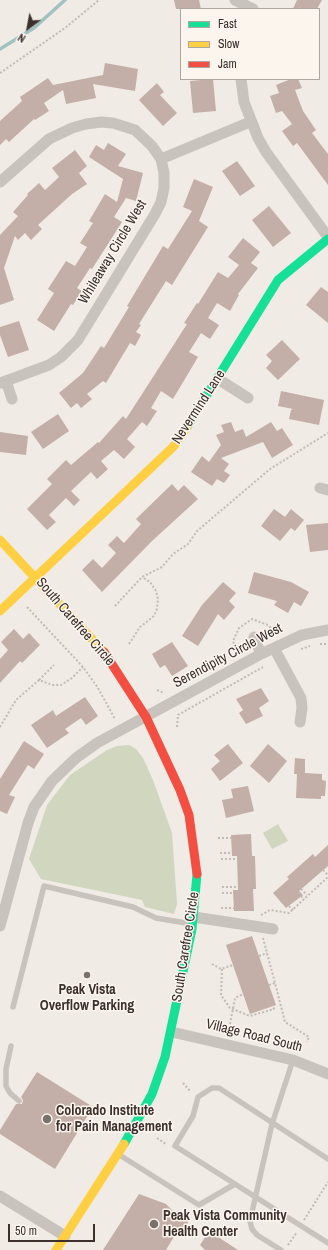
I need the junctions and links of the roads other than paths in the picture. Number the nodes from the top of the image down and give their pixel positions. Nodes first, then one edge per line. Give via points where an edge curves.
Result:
1 (235, 0) edge
2 (251, 8) edge
3 (241, 80) edge
4 (250, 122) junction
5 (161, 159) junction
6 (0, 182) edge
7 (328, 238) edge
8 (218, 379) junction
9 (3, 382) edge
10 (248, 398) dead end
11 (12, 399) dead end
12 (0, 540) edge
13 (36, 577) junction
14 (0, 611) edge
15 (328, 630) edge
16 (254, 637) dead end
17 (274, 648) junction
18 (260, 654) junction
19 (146, 717) junction
20 (300, 722) dead end
21 (193, 921) junction
22 (0, 926) edge
23 (273, 929) dead end
24 (13, 1007) dead end
25 (172, 1032) junction
26 (11, 1046) dead end
27 (292, 1060) junction
28 (328, 1074) edge
29 (19, 1101) dead end
30 (272, 1124) junction
31 (118, 1154) junction
32 (328, 1159) edge
33 (235, 1184) junction
34 (0, 1196) edge
35 (256, 1196) junction
36 (65, 1236) junction
37 (328, 1243) edge
38 (56, 1250) edge
39 (281, 1250) edge

1 - 2 street
3 - 4 street
4 - 5 street
4 - 7 street via 266,152
5 - 6 street via 135,130 113,123 86,124 49,139
5 - 9 street, Whileaway Circle West via 164,188 158,208 78,340 66,353 49,365
7 - 8 main road, Nevermind Lane via 278,280
8 - 10 street
8 - 13 main road, Nevermind Lane via 174,446
9 - 11 street
12 - 13 main road, South Carefree Circle
13 - 14 main road, Nevermind Lane
13 - 19 main road, South Carefree Circle via 104,652
15 - 17 street, Serendipity Circle West via 302,635
16 - 18 street
17 - 18 street, Serendipity Circle West
17 - 20 street via 301,698
18 - 19 street, Serendipity Circle West
19 - 21 main road, South Carefree Circle via 189,815 196,874
19 - 22 street, Serendipity Circle West via 97,743 76,758 42,795 28,823
21 - 23 street
21 - 24 lane via 156,918 133,907 44,886
21 - 25 main road, South Carefree Circle
25 - 27 street, Village Road South
25 - 31 main road, South Carefree Circle via 152,1094
26 - 29 lane via 6,1069 6,1086
27 - 28 street, Village Road South
27 - 30 lane
30 - 32 lane
30 - 33 lane via 219,1088 212,1088 198,1097 193,1116 175,1146
30 - 35 lane
31 - 33 lane via 199,1205
31 - 36 main road, South Carefree Circle
33 - 35 lane
34 - 36 street
35 - 37 lane
35 - 39 lane via 250,1221 252,1229
36 - 38 main road, South Carefree Circle

